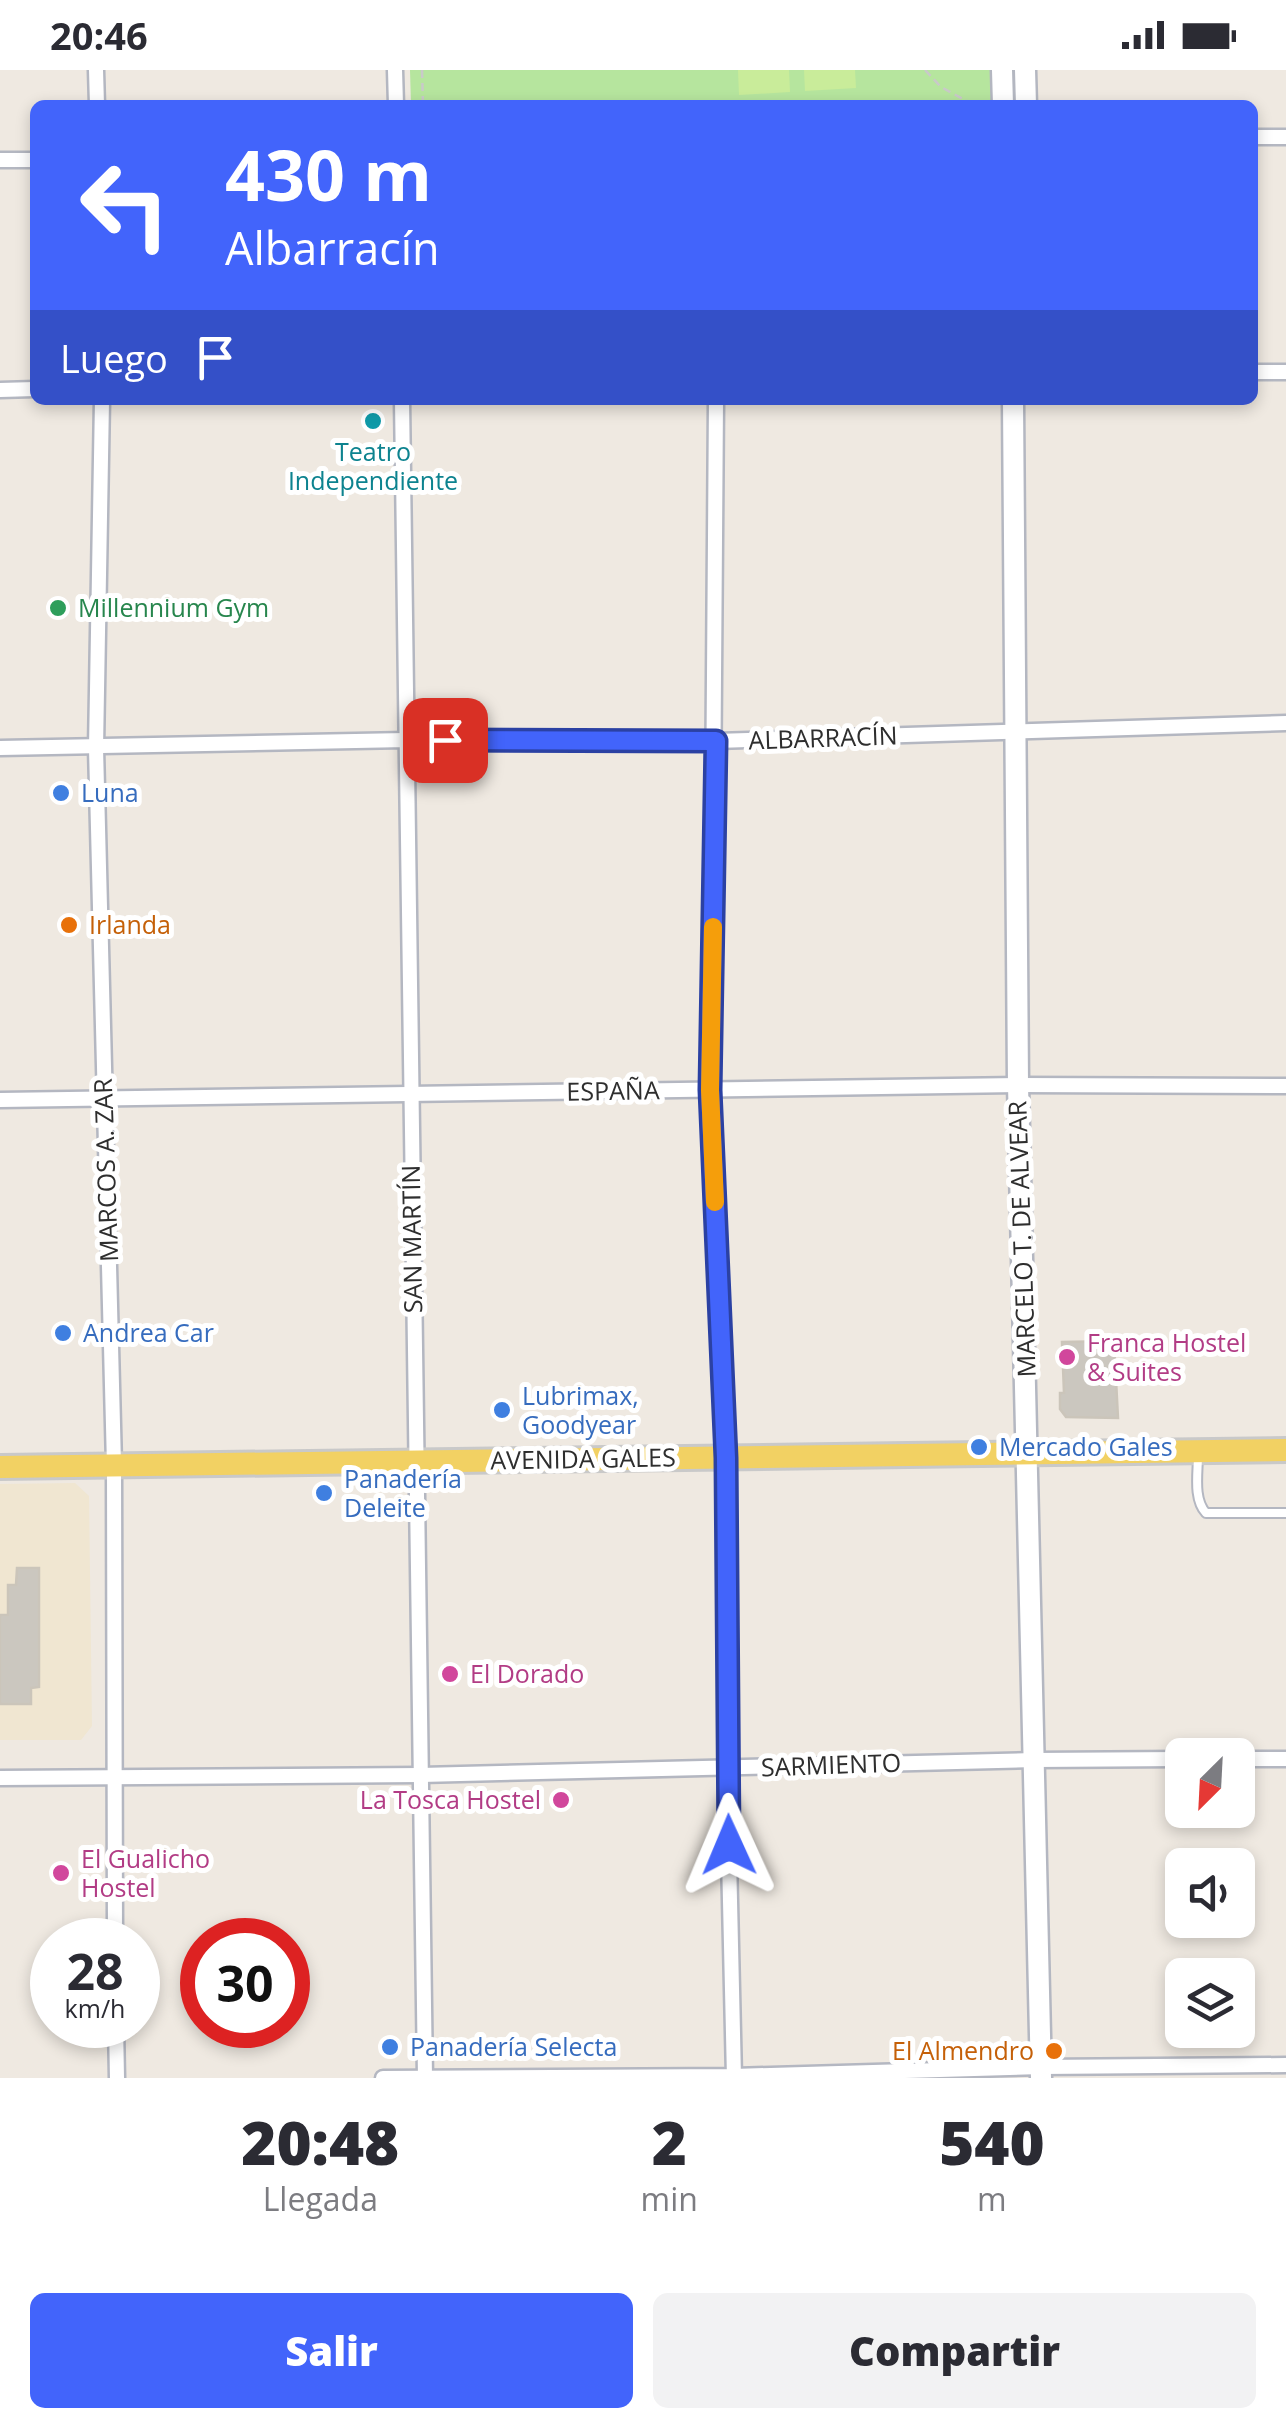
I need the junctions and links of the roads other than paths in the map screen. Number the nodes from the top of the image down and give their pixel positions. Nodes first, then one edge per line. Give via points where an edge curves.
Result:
1 (96, 70) edge
2 (395, 70) edge
3 (1002, 70) edge
4 (1025, 70) edge
5 (97, 100) edge
6 (396, 100) edge
7 (1002, 100) edge
8 (1026, 100) edge
9 (1258, 137) edge
10 (1286, 137) edge
11 (0, 160) edge
12 (30, 160) edge
13 (1258, 372) edge
14 (1286, 372) edge
15 (30, 389) edge
16 (0, 390) edge
17 (102, 405) edge
18 (402, 405) edge
19 (716, 405) edge
20 (1013, 405) edge
21 (1286, 723) edge
22 (1014, 732) junction
23 (406, 740) junction
24 (716, 741) junction
25 (0, 748) edge
26 (96, 748) junction
27 (1018, 1085) junction
28 (1286, 1086) edge
29 (710, 1090) junction
30 (410, 1094) junction
31 (0, 1100) edge
32 (104, 1100) junction
33 (1286, 1450) edge
34 (1198, 1451) junction
35 (1029, 1454) junction
36 (726, 1458) junction
37 (416, 1462) junction
38 (114, 1465) junction
39 (0, 1467) edge
40 (1286, 1513) edge
41 (1255, 1759) edge
42 (1286, 1759) edge
43 (1034, 1760) junction
44 (1165, 1760) edge
45 (727, 1768) junction
46 (421, 1775) junction
47 (114, 1776) junction
48 (0, 1778) edge
49 (116, 1918) edge
50 (116, 2048) edge
51 (1286, 2065) edge
52 (1041, 2072) edge
53 (734, 2077) edge
54 (117, 2078) edge
55 (383, 2078) edge
56 (426, 2078) edge

1 - 5 street
2 - 6 street
3 - 7 street
4 - 8 street
9 - 10 street
11 - 12 street
13 - 14 street
15 - 16 street
17 - 26 street, MARCOS A. ZAR
18 - 23 street, SAN MARTÍN
19 - 24 street
20 - 22 street, MARCELO T. DE ALVEAR
21 - 22 street, ALBARRACÍN
22 - 24 street, ALBARRACÍN
22 - 27 street, MARCELO T. DE ALVEAR
23 - 24 street, ALBARRACÍN
23 - 26 street, ALBARRACÍN
23 - 30 street, SAN MARTÍN
24 - 29 street
25 - 26 street, ALBARRACÍN
26 - 32 street, MARCOS A. ZAR
27 - 28 street, ESPAÑA
27 - 29 street, ESPAÑA
27 - 35 street, MARCELO T. DE ALVEAR
29 - 30 street, ESPAÑA
29 - 36 street
30 - 32 street, ESPAÑA
30 - 37 street, SAN MARTÍN
31 - 32 street, ESPAÑA
32 - 38 street, MARCOS A. ZAR
33 - 34 main road, AVENIDA GALES
34 - 35 main road, AVENIDA GALES
34 - 40 lane via 1199,1499 1206,1513
35 - 36 main road, AVENIDA GALES
35 - 43 street, MARCELO T. DE ALVEAR
36 - 37 main road, AVENIDA GALES
36 - 45 street
37 - 38 main road, AVENIDA GALES
37 - 46 street, SAN MARTÍN
38 - 39 main road, AVENIDA GALES
38 - 47 street, MARCOS A. ZAR
41 - 42 street
43 - 44 street, SARMIENTO
43 - 45 street, SARMIENTO
43 - 52 street, MARCELO T. DE ALVEAR
45 - 46 street, SARMIENTO
45 - 53 street
46 - 47 street, SARMIENTO
46 - 56 street, SAN MARTÍN
47 - 48 street, SARMIENTO
47 - 49 street, MARCOS A. ZAR
50 - 54 street
51 - 52 street
52 - 53 street
53 - 56 street
55 - 56 street

